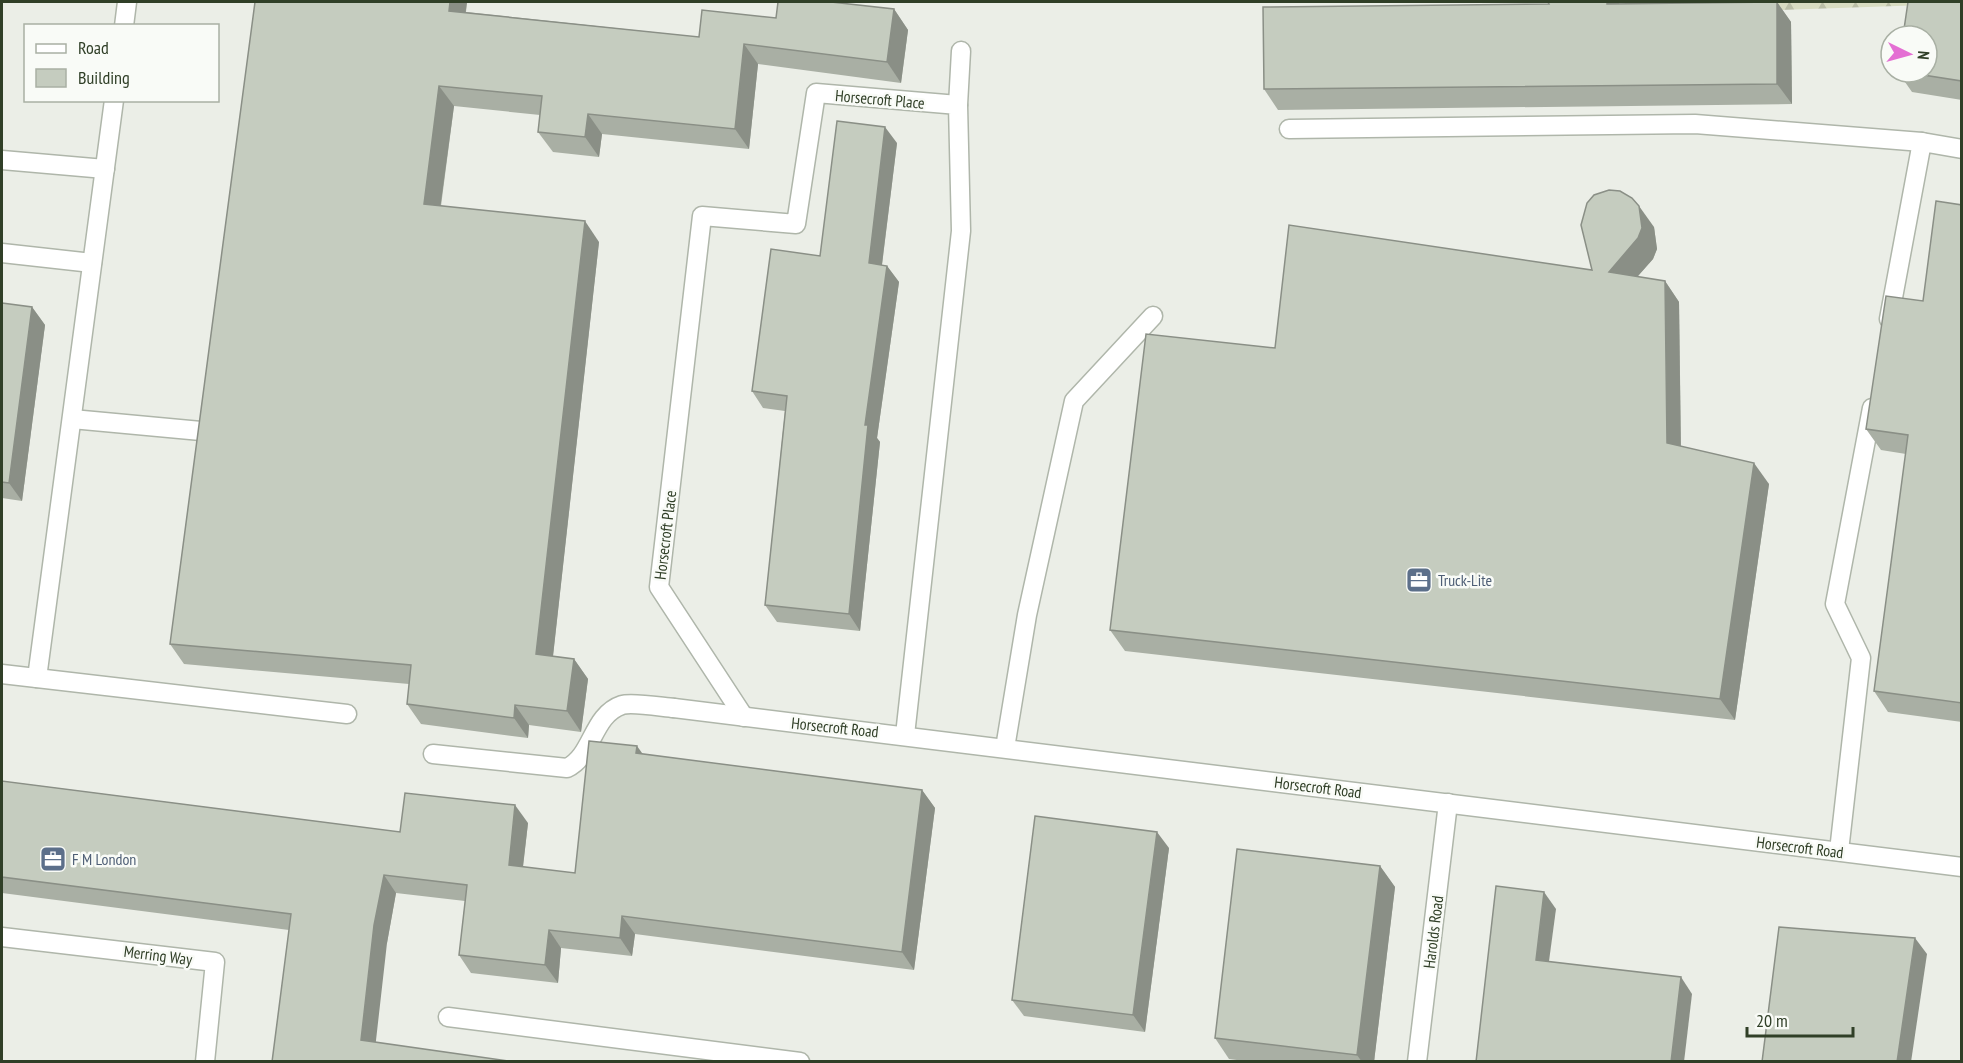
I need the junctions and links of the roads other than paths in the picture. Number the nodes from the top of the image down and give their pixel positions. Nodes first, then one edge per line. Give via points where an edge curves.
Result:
1 (127, 2) edge
2 (124, 24) edge
3 (961, 51) dead end
4 (114, 102) edge
5 (958, 105) junction
6 (1289, 129) dead end
7 (1922, 142) junction
8 (1962, 149) edge
9 (2, 160) edge
10 (105, 169) junction
11 (2, 253) edge
12 (92, 263) junction
13 (1153, 316) dead end
14 (1885, 338) edge
15 (1874, 396) edge
16 (72, 419) junction
17 (201, 431) edge
18 (2, 674) edge
19 (37, 678) junction
20 (347, 714) dead end
21 (744, 717) junction
22 (904, 735) junction
23 (1005, 748) junction
24 (433, 754) dead end
25 (1448, 803) junction
26 (1839, 851) junction
27 (1962, 867) edge
28 (2, 937) edge
29 (448, 1017) dead end
30 (205, 1062) edge
31 (800, 1062) edge
32 (1418, 1062) edge

1 - 2 street
3 - 5 street
4 - 10 street
5 - 21 street, Horsecroft Place via 816,93 796,224 702,216 659,587
5 - 22 street via 961,231
6 - 7 street via 1695,124
7 - 8 street
7 - 14 street
9 - 10 street
10 - 12 street
11 - 12 street
12 - 16 street
13 - 23 street via 1074,401 1027,615
15 - 26 street via 1835,604 1862,658
16 - 17 street
16 - 19 street
18 - 19 street
19 - 20 street
21 - 22 street, Horsecroft Road
21 - 24 street, Horsecroft Road via 623,705 604,717 576,764 567,768
22 - 23 street, Horsecroft Road
23 - 25 street, Horsecroft Road
25 - 26 street, Horsecroft Road
25 - 32 street, Harolds Road
26 - 27 street, Horsecroft Road
28 - 30 street, Merring Way via 215,962
29 - 31 street

